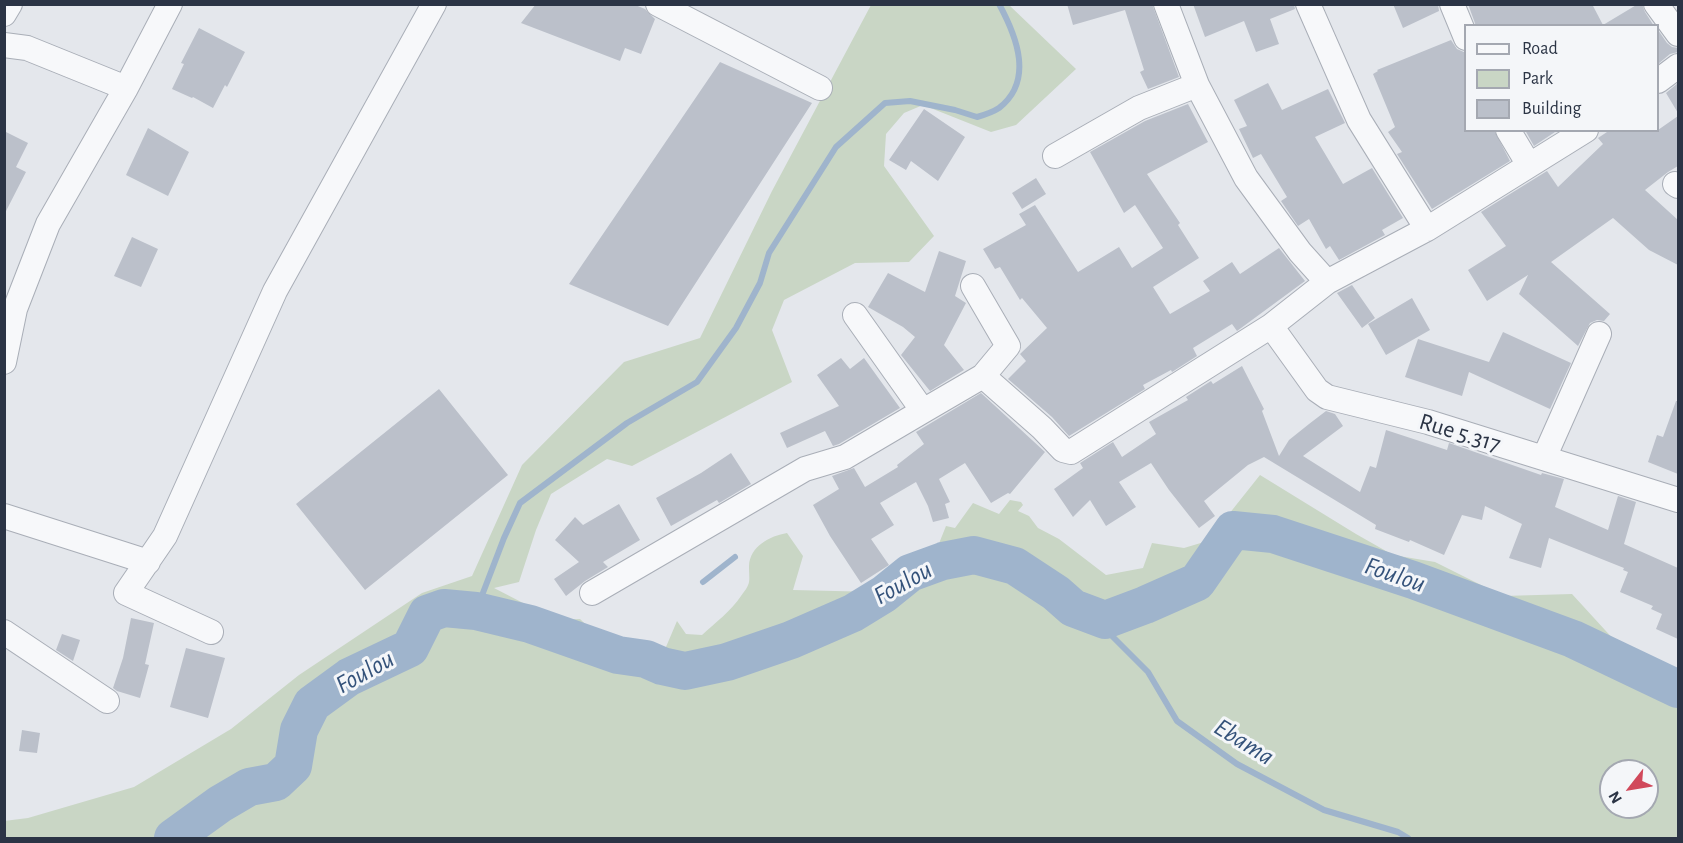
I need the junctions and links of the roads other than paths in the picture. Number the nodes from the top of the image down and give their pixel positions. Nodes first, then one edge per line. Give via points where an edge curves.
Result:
1 (10, 4) edge
2 (170, 4) edge
3 (434, 4) edge
4 (658, 4) edge
5 (1166, 4) edge
6 (1308, 4) edge
7 (1452, 4) edge
8 (1656, 4) edge
9 (4, 15) edge
10 (1464, 33) edge
11 (1678, 34) edge
12 (4, 45) edge
13 (1678, 66) edge
14 (1659, 80) edge
15 (1197, 85) junction
16 (126, 88) junction
17 (820, 88) dead end
18 (1509, 132) edge
19 (1583, 132) edge
20 (1055, 156) dead end
21 (1529, 165) junction
22 (1427, 229) junction
23 (1327, 282) junction
24 (973, 286) dead end
25 (855, 315) dead end
26 (1271, 326) junction
27 (1599, 334) dead end
28 (4, 362) edge
29 (983, 376) junction
30 (923, 411) junction
31 (1544, 458) junction
32 (1678, 500) edge
33 (4, 516) edge
34 (148, 562) junction
35 (592, 592) dead end
36 (4, 632) edge
37 (211, 632) dead end
38 (107, 701) dead end

1 - 9 street
2 - 16 street
3 - 34 street via 275,291 165,536
4 - 17 street
5 - 15 street
6 - 22 street via 1359,120
7 - 10 street
8 - 11 street
12 - 16 street via 27,48
13 - 14 street
15 - 20 street via 1139,108
15 - 23 street via 1246,178
16 - 28 street via 48,224 15,309
18 - 21 street
19 - 21 street
21 - 22 street
22 - 23 street
23 - 26 street
24 - 29 street via 1008,346
25 - 30 street
26 - 29 street via 1071,452 1063,450
26 - 31 street, Rue 5.317 via 1317,390 1328,397 1428,422
27 - 31 street
29 - 30 street
30 - 35 street via 845,457 805,469
31 - 32 street, Rue 5.317
33 - 34 street
34 - 37 street via 126,593
36 - 38 street

